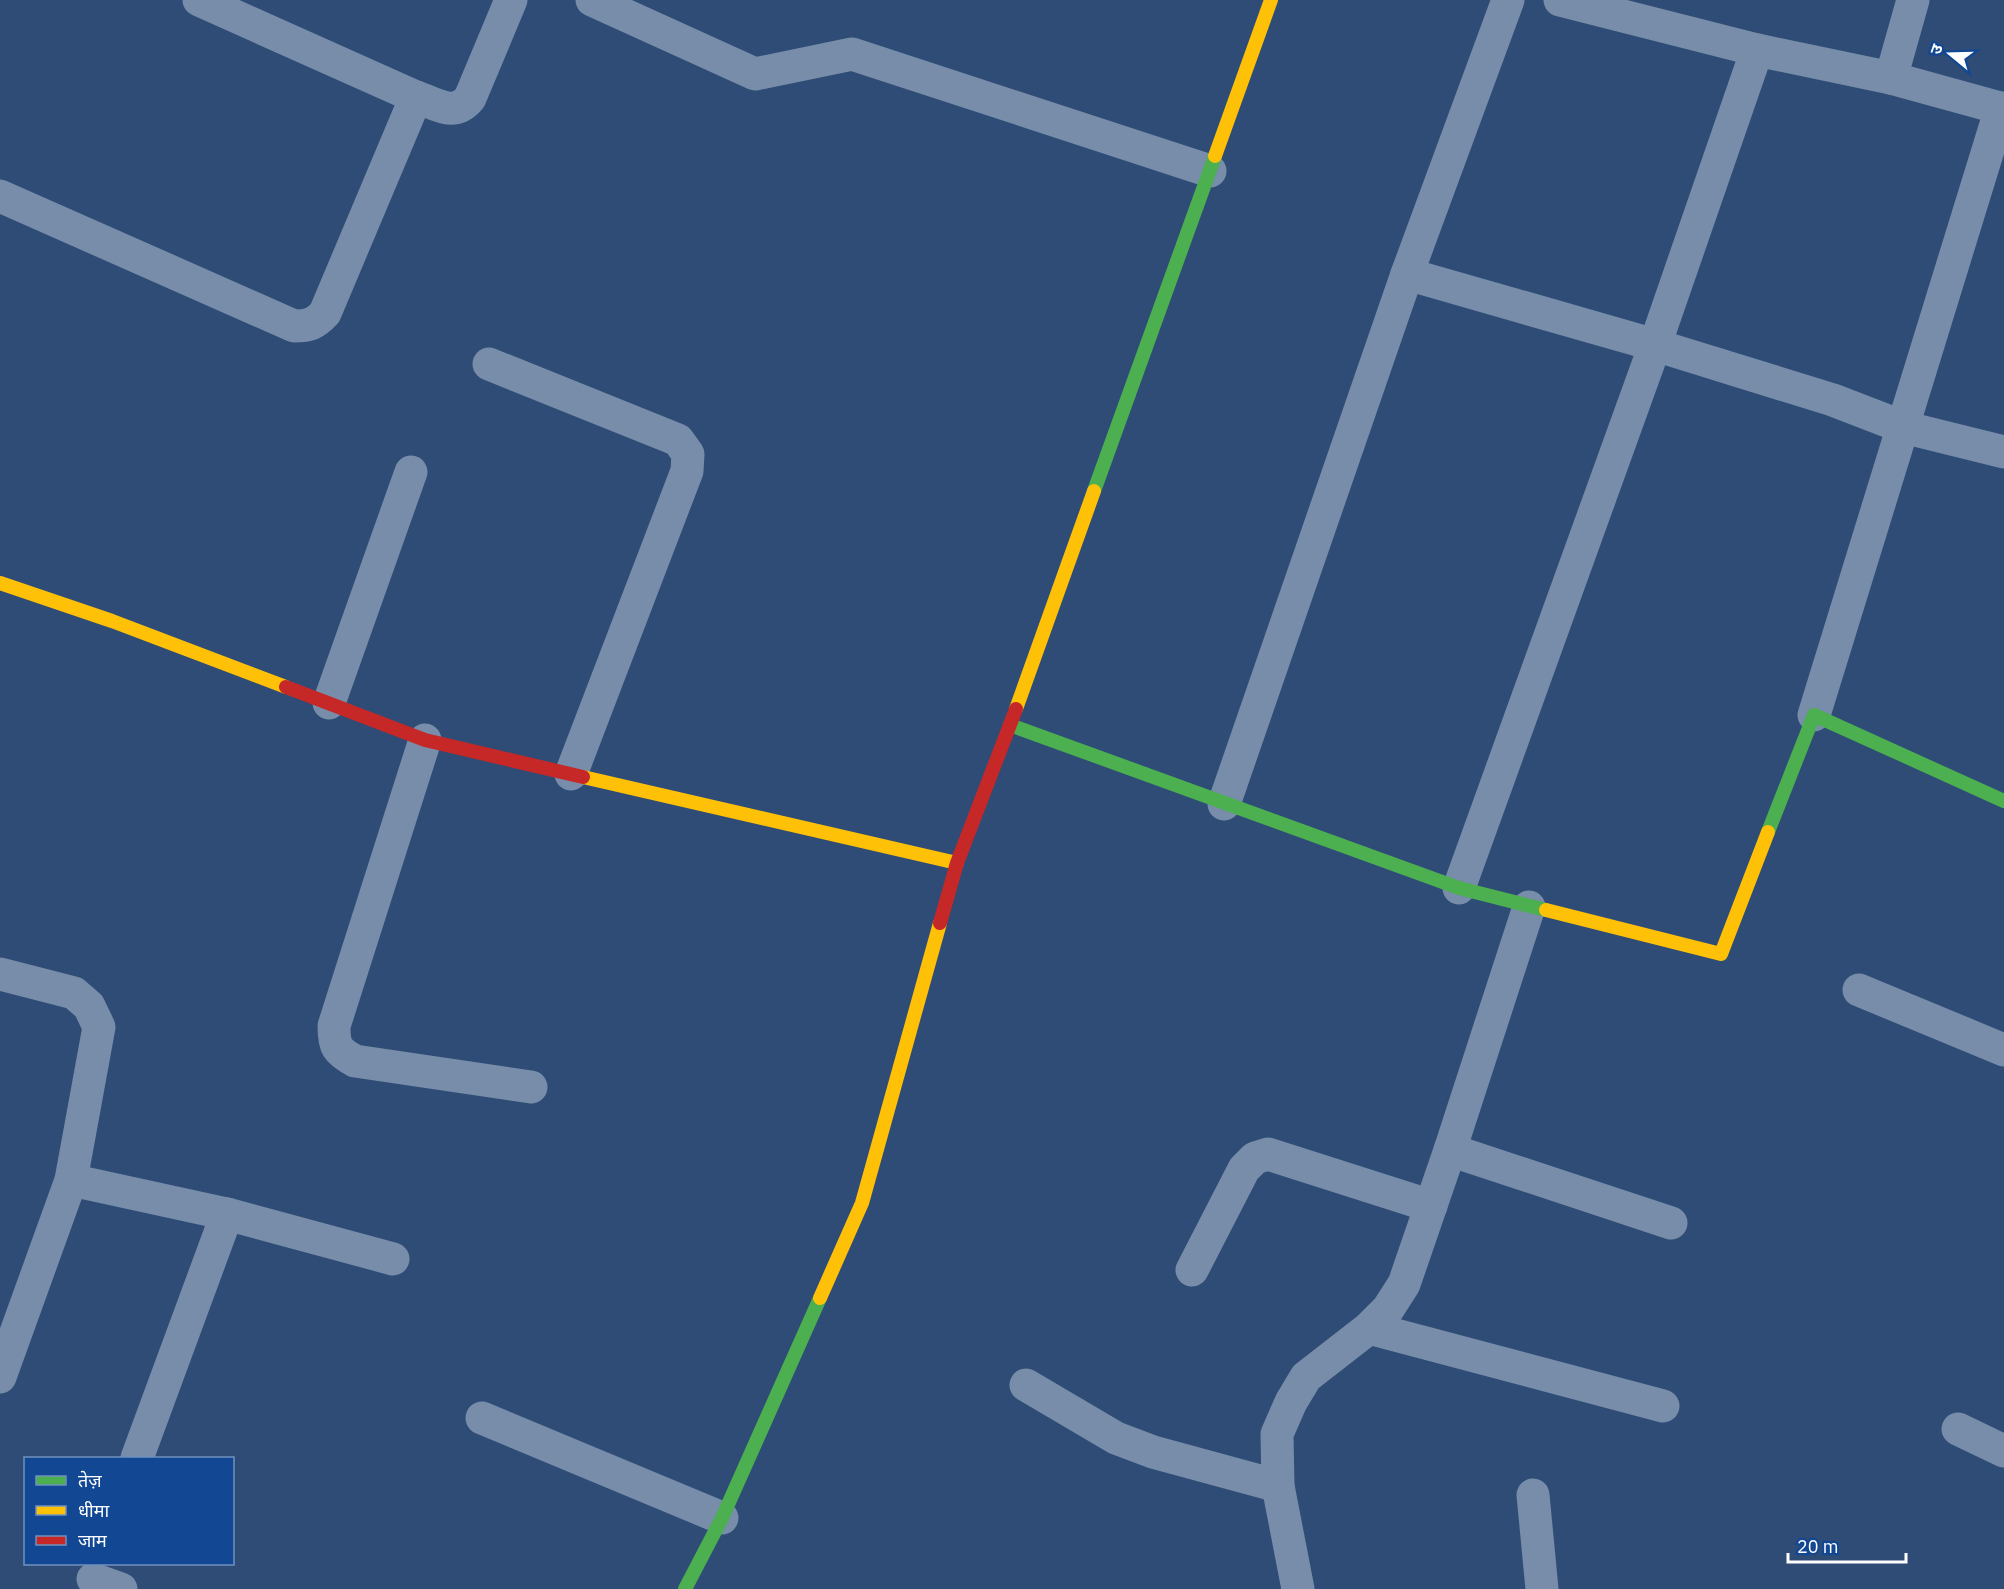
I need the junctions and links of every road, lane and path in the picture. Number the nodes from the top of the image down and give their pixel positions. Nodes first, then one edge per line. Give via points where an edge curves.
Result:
1 (199, 0) edge
2 (512, 0) edge
3 (592, 0) edge
4 (1271, 0) edge
5 (1508, 0) edge
6 (1560, 0) edge
7 (1913, 0) edge
8 (1757, 50) junction
9 (1891, 78) junction
10 (416, 97) junction
11 (2003, 109) edge
12 (1210, 171) junction
13 (0, 196) edge
14 (1407, 274) junction
15 (1655, 345) junction
16 (489, 364) dead end
17 (1903, 427) junction
18 (2004, 452) edge
19 (411, 472) dead end
20 (0, 583) edge
21 (329, 703) junction
22 (1814, 716) junction
23 (1010, 725) junction
24 (425, 740) junction
25 (571, 774) junction
26 (2004, 801) edge
27 (1224, 804) junction
28 (957, 863) junction
29 (1459, 888) junction
30 (1529, 907) junction
31 (0, 974) edge
32 (1859, 990) dead end
33 (2004, 1050) edge
34 (531, 1087) dead end
35 (1450, 1150) junction
36 (71, 1180) junction
37 (1431, 1206) junction
38 (227, 1214) junction
39 (1671, 1222) dead end
40 (393, 1259) dead end
41 (1192, 1270) dead end
42 (1369, 1328) junction
43 (0, 1377) edge
44 (1026, 1385) dead end
45 (1663, 1406) dead end
46 (482, 1418) dead end
47 (1958, 1429) dead end
48 (2004, 1451) edge
49 (137, 1457) edge
50 (1278, 1486) junction
51 (1533, 1495) dead end
52 (722, 1518) junction
53 (685, 1589) edge
54 (1298, 1589) edge
55 (1542, 1589) edge

1 - 10 street
2 - 10 street via 464,106 456,110
3 - 12 street via 755,74 852,54
4 - 12 street
5 - 14 street
6 - 8 street
7 - 9 street
8 - 9 street
8 - 15 street
9 - 11 street
10 - 13 street via 326,312 315,324 294,326
11 - 17 street
12 - 23 street
14 - 15 street
14 - 27 street
15 - 17 street via 1833,400
15 - 29 street
16 - 25 street via 678,440 688,454 687,471
17 - 18 street
17 - 22 street
19 - 21 street
20 - 21 street
21 - 24 street
22 - 26 street
22 - 30 street via 1721,954
23 - 27 street
23 - 28 street
24 - 25 street
24 - 34 street via 334,1026 334,1040 340,1053 355,1061
25 - 28 street
27 - 29 street
28 - 52 street via 862,1203
29 - 30 street
30 - 35 street
31 - 36 street via 74,993 89,1006 99,1027
32 - 33 street
35 - 37 street
35 - 39 street
36 - 38 street
36 - 43 street
37 - 41 street via 1268,1154 1255,1158 1244,1169
37 - 42 street via 1404,1284 1388,1309
38 - 40 street
38 - 49 street
42 - 45 street
42 - 50 street via 1306,1377 1291,1402 1277,1434
44 - 50 street via 1116,1438
46 - 52 street
47 - 48 street
50 - 54 street
51 - 55 street
52 - 53 street

